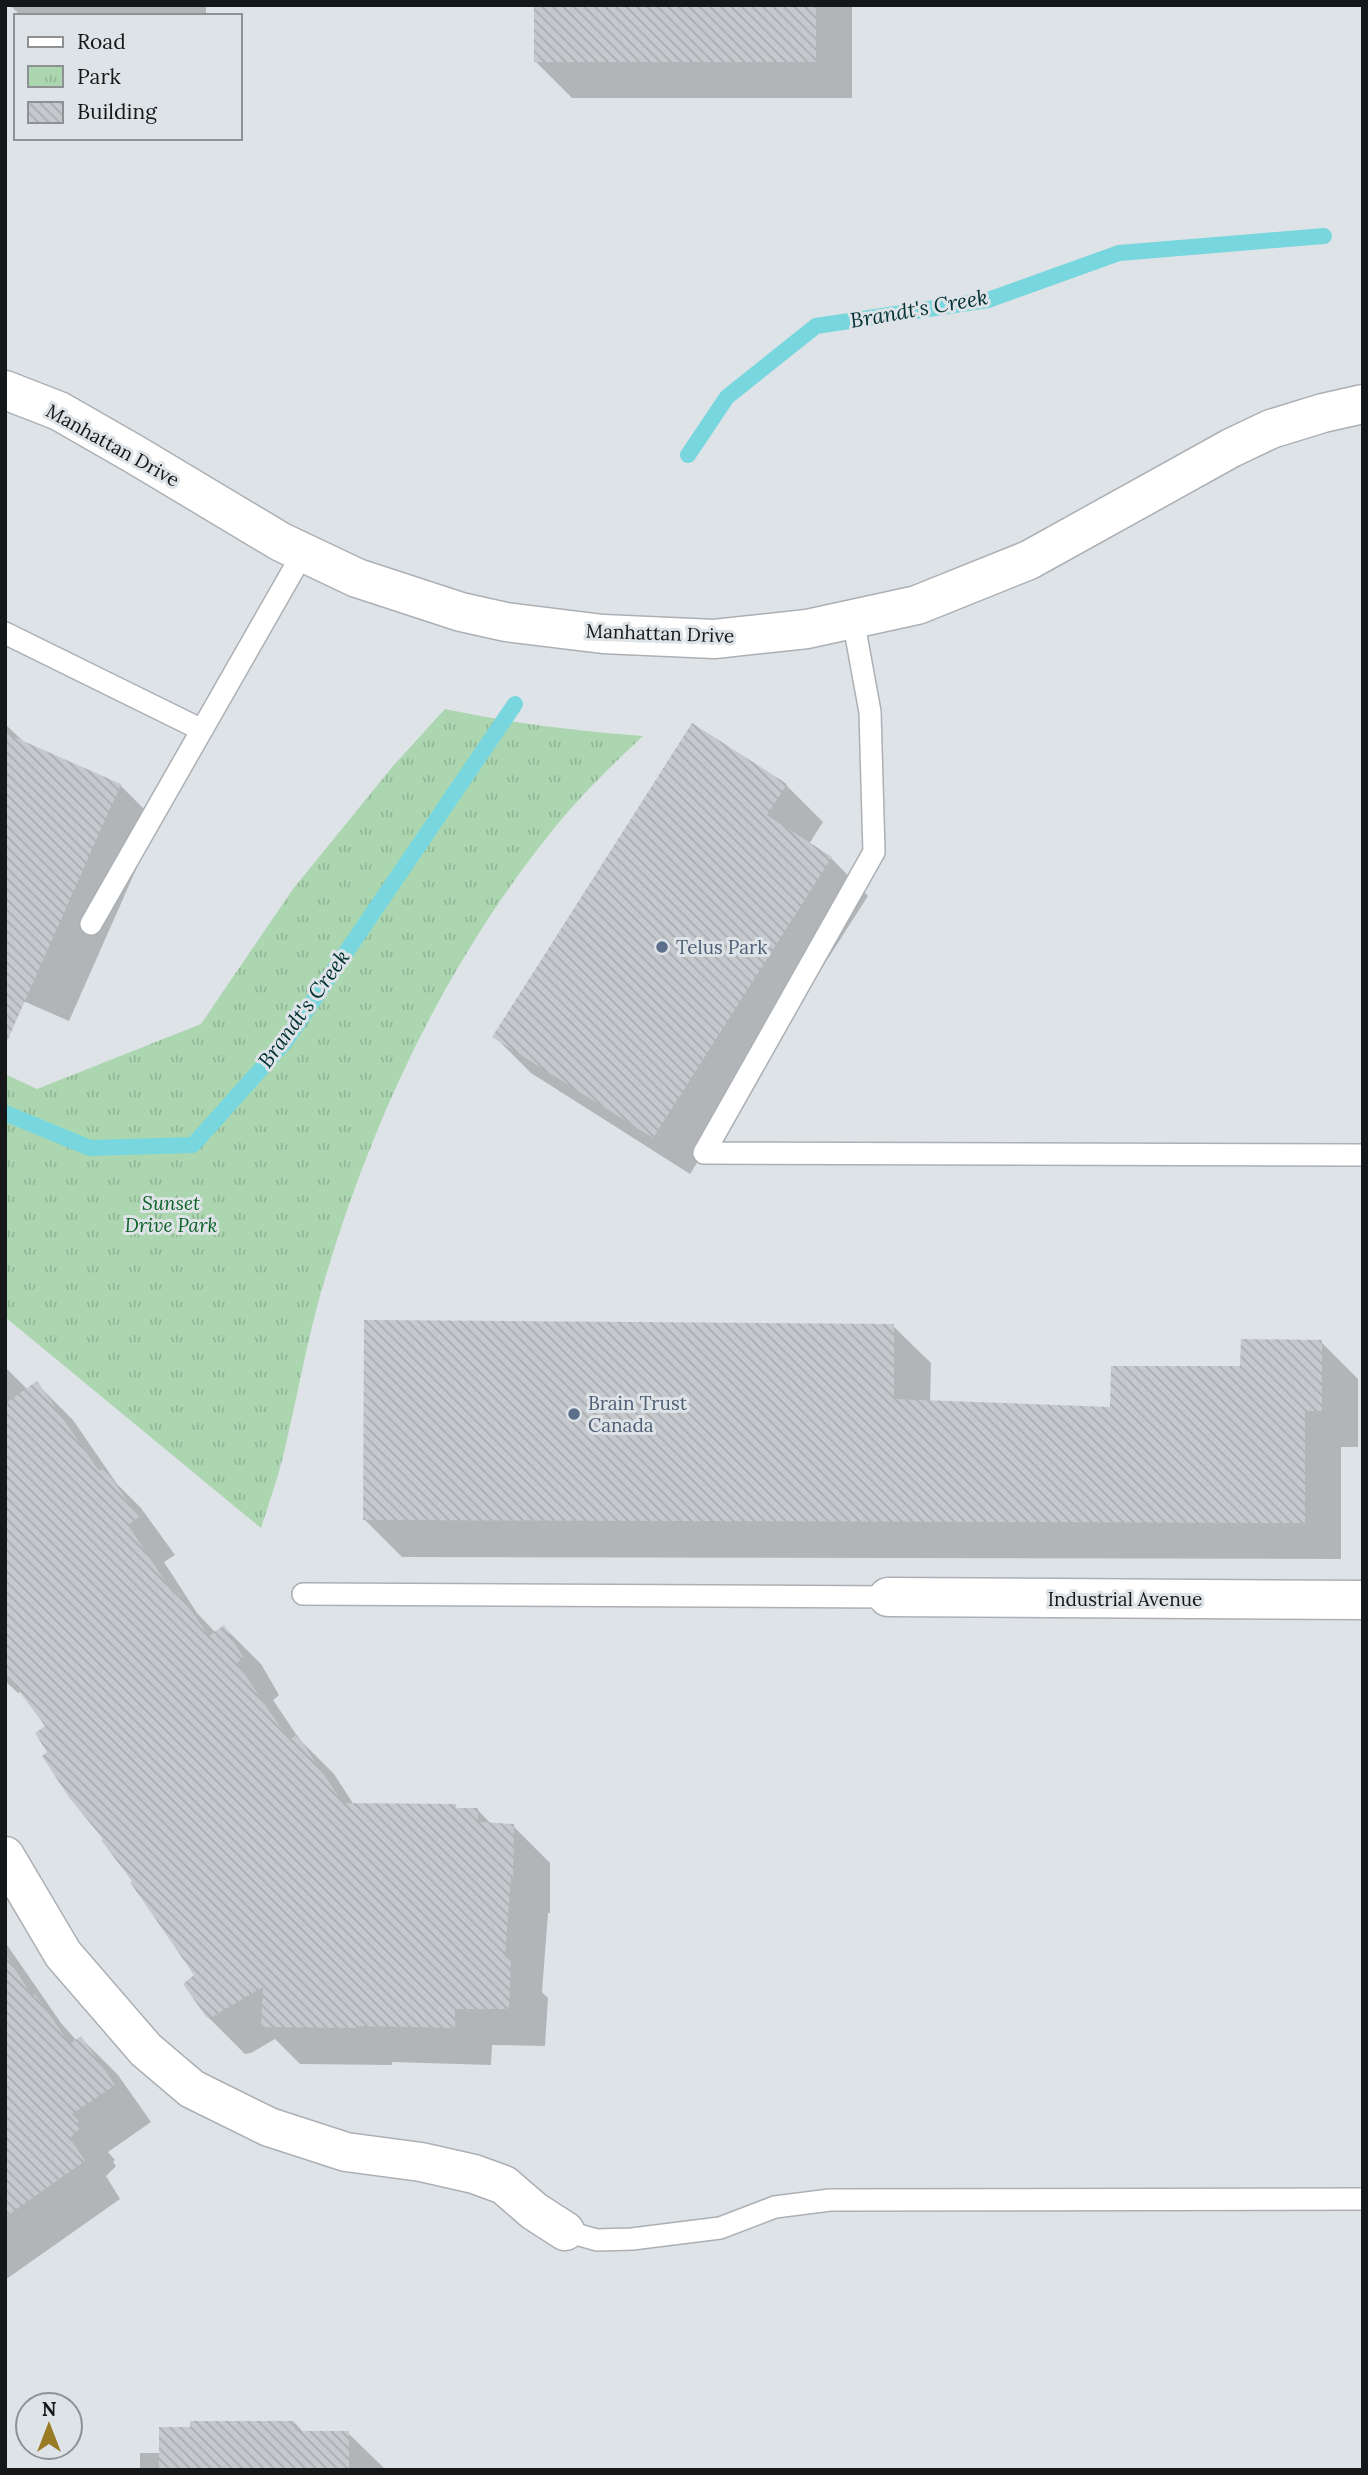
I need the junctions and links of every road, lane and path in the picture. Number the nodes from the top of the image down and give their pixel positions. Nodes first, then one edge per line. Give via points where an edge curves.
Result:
1 (5, 390) edge
2 (1363, 404) edge
3 (303, 553) junction
4 (853, 620) junction
5 (5, 632) edge
6 (202, 730) junction
7 (91, 924) dead end
8 (1363, 1155) edge
9 (303, 1594) dead end
10 (888, 1597) joint
11 (1363, 1600) edge
12 (5, 1856) edge
13 (1363, 2199) edge
14 (565, 2231) joint

1 - 3 street, Manhattan Drive via 59,411
2 - 4 street, Manhattan Drive via 1261,433 1030,560 917,605
3 - 4 street, Manhattan Drive via 357,578 461,612 603,634 714,639
3 - 6 lane
4 - 8 lane via 870,712 874,852 704,1153
5 - 6 lane
6 - 7 lane
9 - 10 lane
10 - 11 street, Industrial Avenue
12 - 14 street via 63,1954 146,2050 192,2089 268,2127 346,2152 421,2162 504,2185
13 - 14 lane via 830,2200 775,2207 720,2228 632,2239 597,2240

